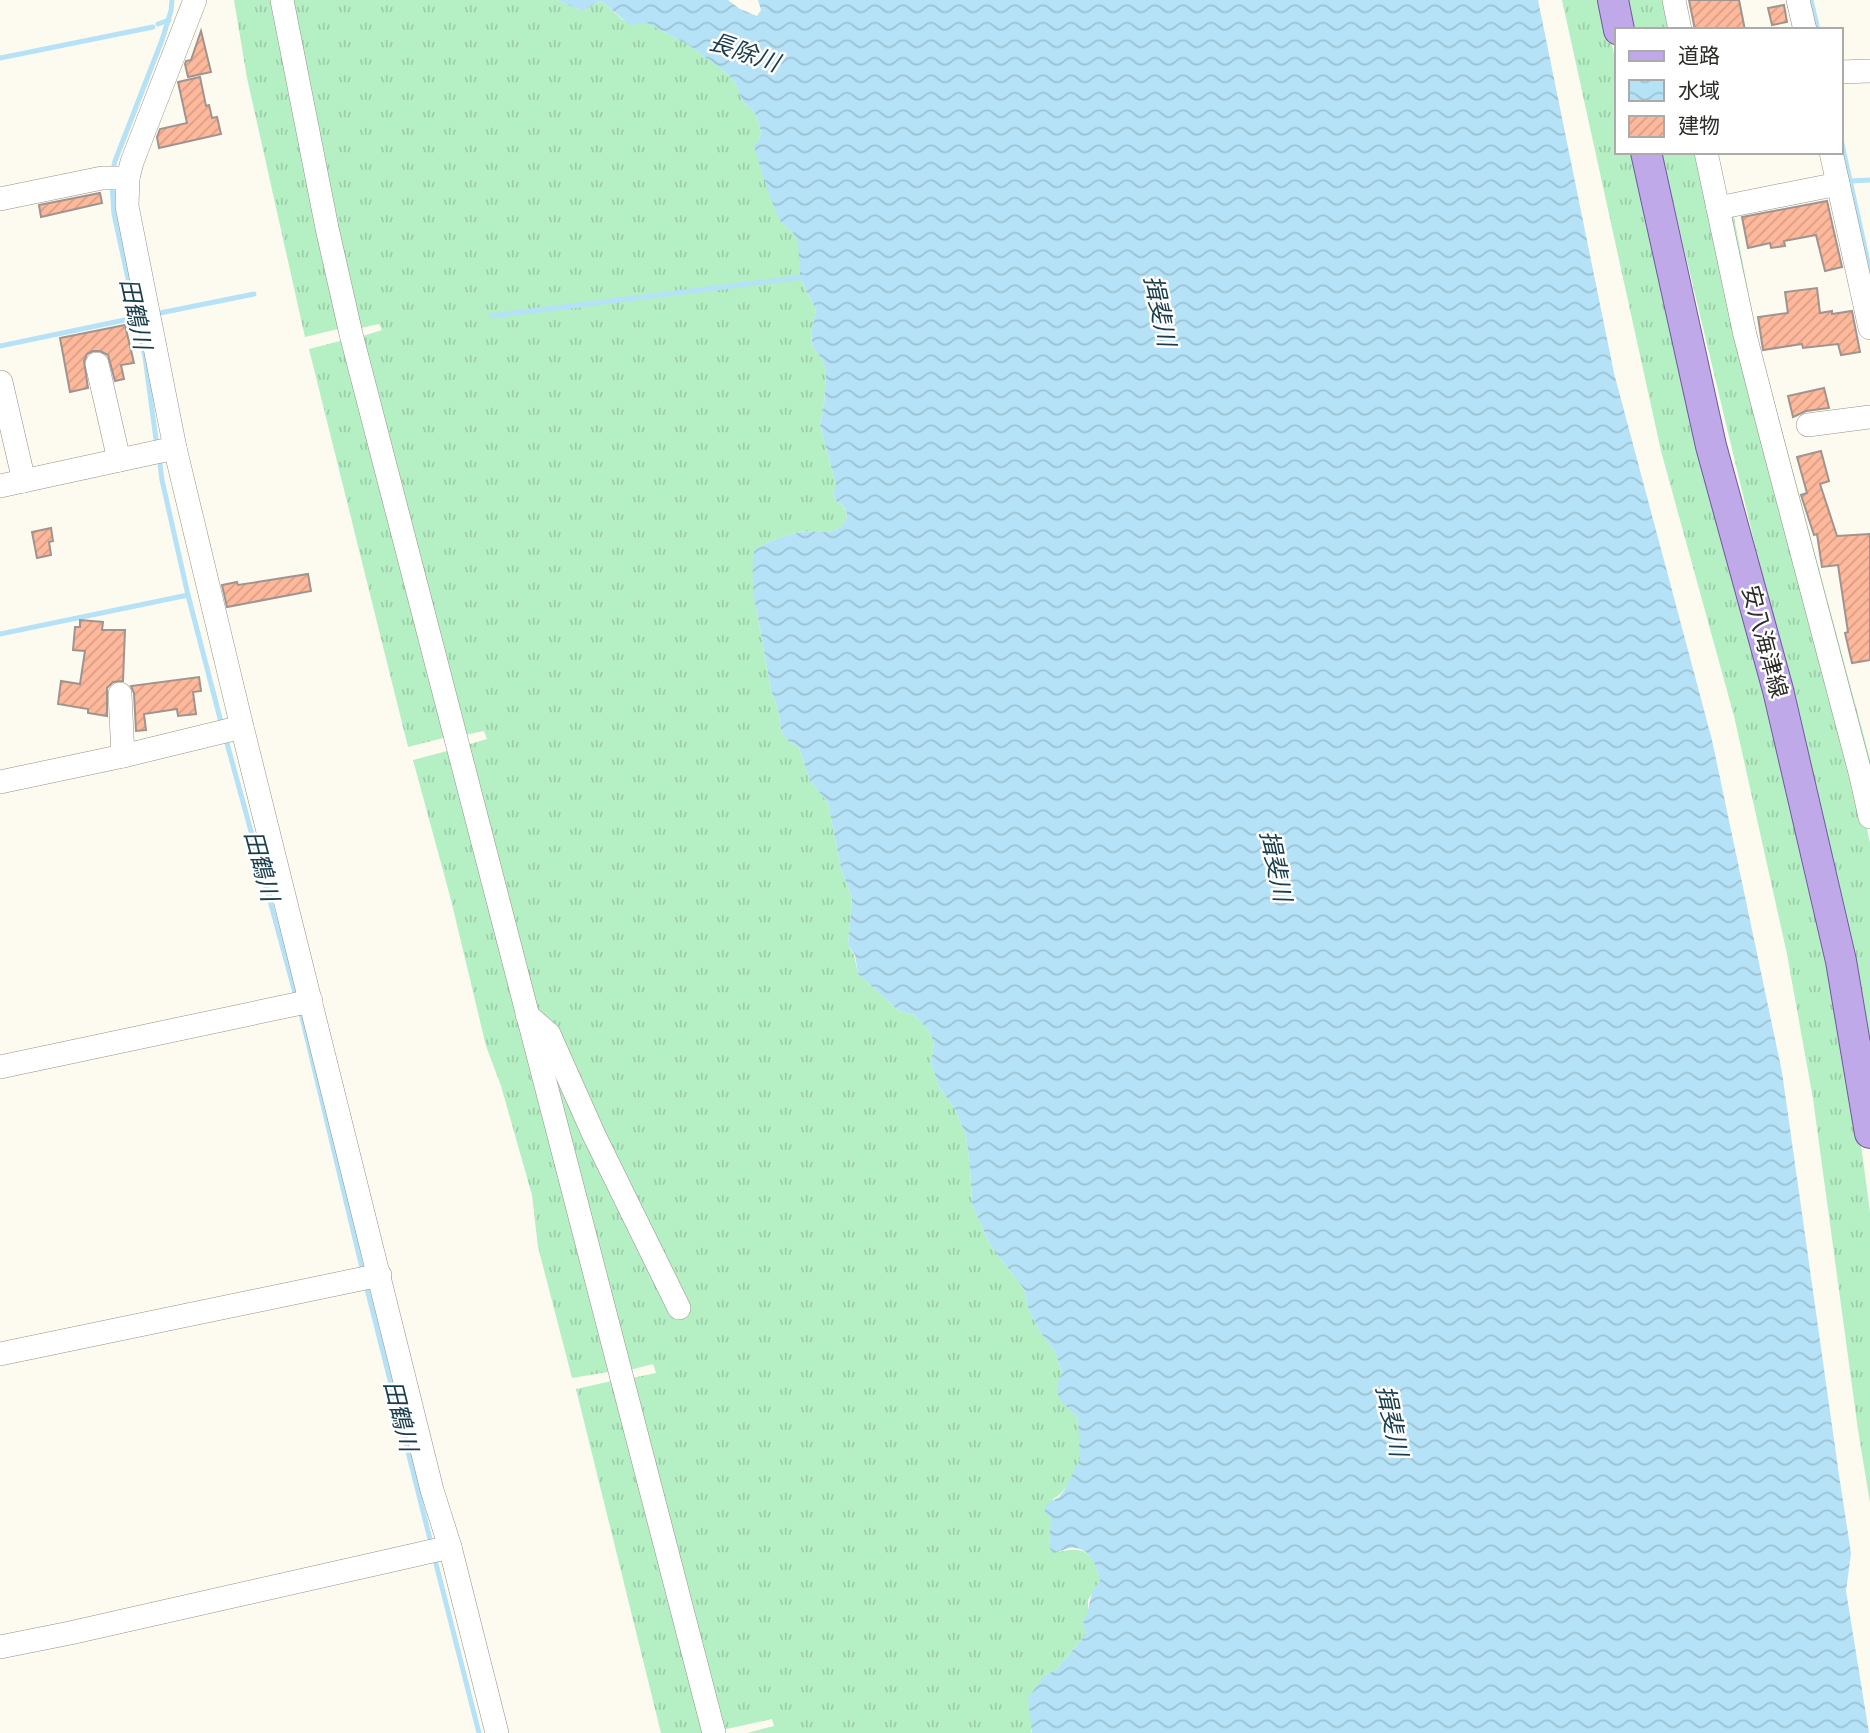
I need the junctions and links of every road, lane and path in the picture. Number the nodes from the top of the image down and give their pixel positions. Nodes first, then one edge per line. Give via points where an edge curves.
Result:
1 (282, 0) edge
2 (1613, 0) edge
3 (1674, 0) edge
4 (1798, 0) edge
5 (193, 2) edge
6 (1619, 28) edge
7 (1680, 28) edge
8 (1805, 28) edge
9 (1870, 71) edge
10 (1842, 72) edge
11 (1646, 154) edge
12 (1706, 154) edge
13 (1831, 154) edge
14 (117, 178) junction
15 (1838, 184) junction
16 (0, 199) edge
17 (1718, 208) junction
18 (1866, 283) edge
19 (1870, 328) edge
20 (97, 364) dead end
21 (1, 382) edge
22 (1870, 417) edge
23 (1808, 425) dead end
24 (164, 450) junction
25 (120, 460) junction
26 (24, 481) junction
27 (0, 486) edge
28 (120, 694) dead end
29 (232, 730) junction
30 (122, 756) junction
31 (0, 782) edge
32 (1870, 817) edge
33 (301, 1003) junction
34 (527, 1016) junction
35 (0, 1067) edge
36 (1870, 1133) edge
37 (378, 1275) junction
38 (679, 1308) dead end
39 (0, 1354) edge
40 (448, 1548) junction
41 (0, 1647) edge
42 (497, 1733) edge
43 (714, 1733) edge

1 - 34 street via 351,334
2 - 6 main road
3 - 7 street
4 - 8 street
5 - 14 street via 132,162
9 - 10 street
11 - 36 main road, 安八海津線 via 1711,446 1778,690 1841,961
12 - 17 street
13 - 15 street
14 - 16 street
14 - 24 street via 127,206
15 - 17 street
15 - 18 street
17 - 32 street via 1763,408
18 - 19 street
20 - 25 street
21 - 26 street
22 - 23 street
24 - 25 street
24 - 29 street
25 - 26 street
26 - 27 street
28 - 30 street
29 - 30 street
29 - 33 street
30 - 31 street
33 - 35 street
33 - 37 street
34 - 38 street via 549,1034
34 - 43 street
37 - 39 street
37 - 40 street
40 - 41 street
40 - 42 street

